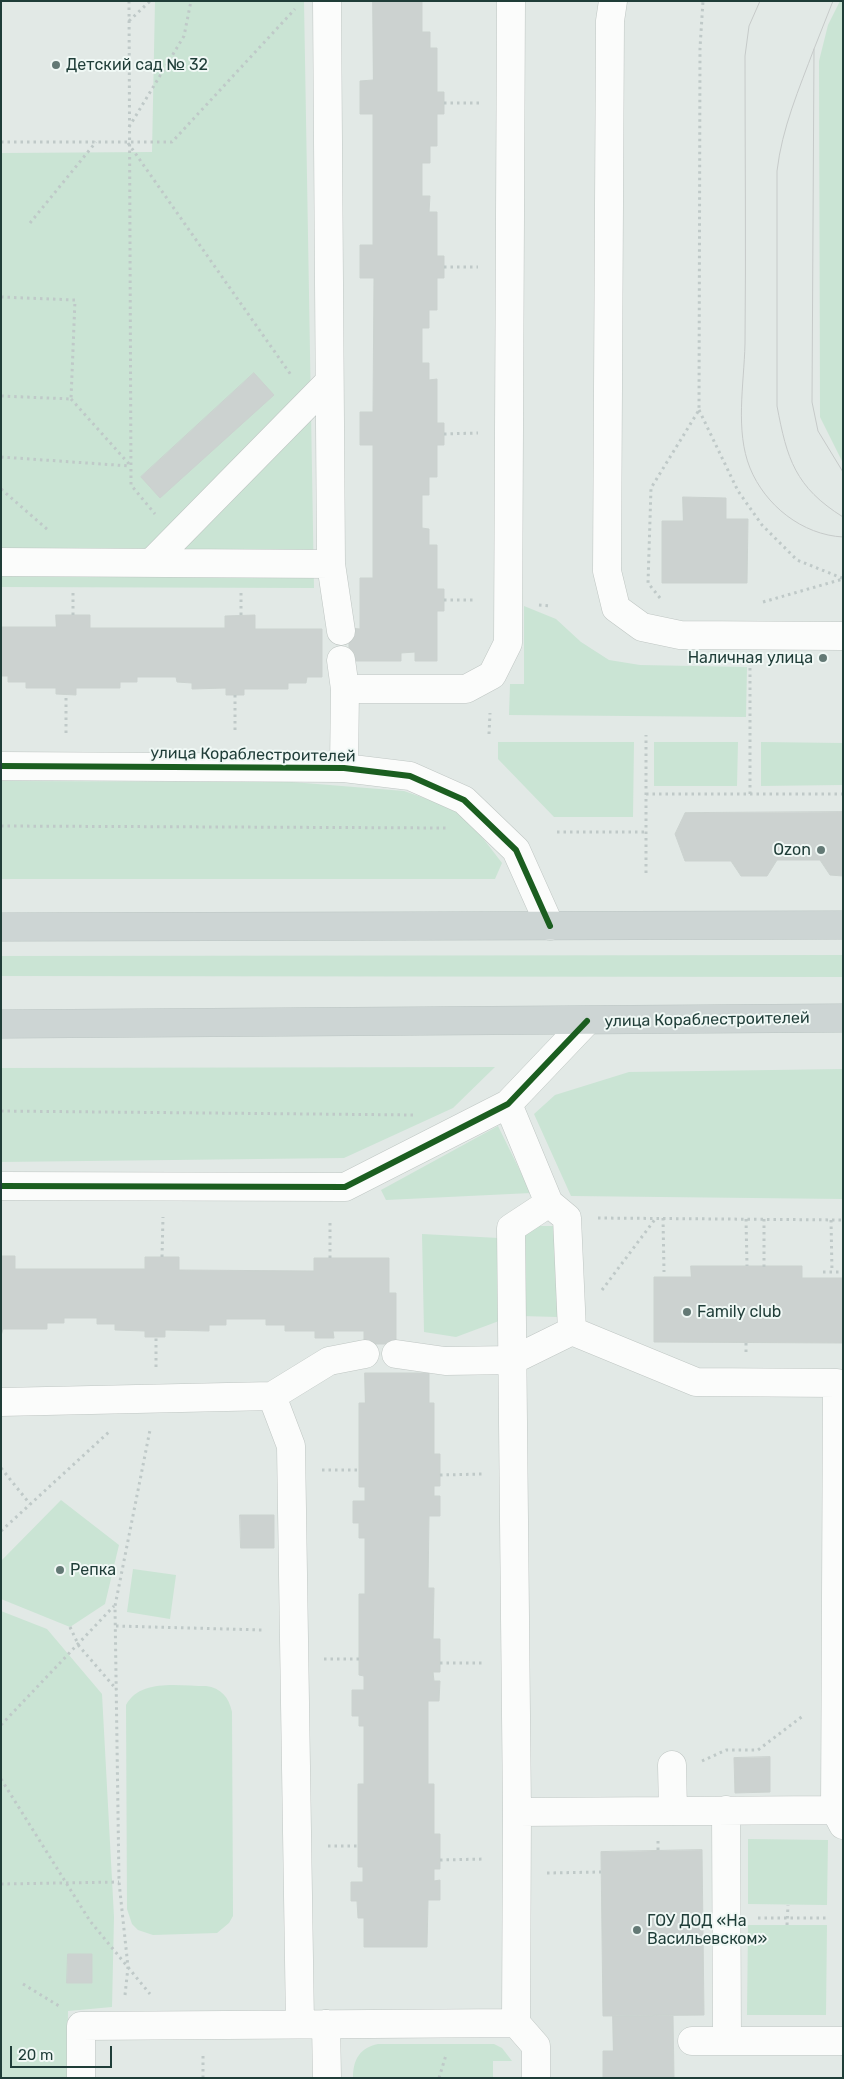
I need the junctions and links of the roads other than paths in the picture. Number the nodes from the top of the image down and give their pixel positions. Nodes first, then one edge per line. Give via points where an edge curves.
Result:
1 (327, 1) edge
2 (511, 1) edge
3 (613, 1) edge
4 (329, 382) junction
5 (1, 562) edge
6 (152, 562) junction
7 (331, 564) junction
8 (341, 631) dead end
9 (843, 636) edge
10 (341, 660) dead end
11 (345, 689) junction
12 (1, 766) edge
13 (344, 768) junction
14 (843, 924) edge
15 (550, 926) junction
16 (1, 927) edge
17 (843, 1018) edge
18 (587, 1021) junction
19 (1, 1024) edge
20 (508, 1104) junction
21 (1, 1186) edge
22 (558, 1210) junction
23 (572, 1331) junction
24 (365, 1354) dead end
25 (396, 1354) dead end
26 (513, 1360) junction
27 (272, 1396) junction
28 (1, 1402) edge
29 (672, 1770) road end
30 (726, 1810) junction
31 (672, 1811) junction
32 (517, 1812) junction
33 (839, 1817) edge
34 (516, 2023) junction
35 (300, 2024) junction
36 (326, 2024) junction
37 (692, 2040) dead end
38 (727, 2040) junction
39 (843, 2041) edge
40 (81, 2078) edge
41 (327, 2078) edge
42 (536, 2078) edge

1 - 4 street
2 - 11 street via 508,643 492,675 466,690
3 - 9 street via 610,20 607,571 616,608 642,627 680,636
4 - 6 street
4 - 7 street
5 - 6 street
6 - 7 street
7 - 8 street
10 - 11 street
11 - 13 street
12 - 13 street, улица Кораблестроителей
13 - 15 street, улица Кораблестроителей via 410,776 464,800 516,850
14 - 15 main road
15 - 16 main road
17 - 18 main road, улица Кораблестроителей
18 - 19 main road, улица Кораблестроителей
18 - 20 street
20 - 21 street via 345,1187
20 - 22 street
22 - 23 street
22 - 26 street via 510,1228
23 - 26 street
23 - 33 street via 696,1382 837,1383
24 - 27 street via 329,1361
25 - 26 street via 444,1360
26 - 32 street
27 - 28 street
27 - 35 street via 291,1446
29 - 31 street
30 - 31 street
30 - 33 street
30 - 38 street
31 - 32 street
32 - 34 street
34 - 36 street
34 - 42 street via 536,2046
35 - 36 street
35 - 40 street via 81,2026
36 - 41 street
37 - 38 street
38 - 39 street

